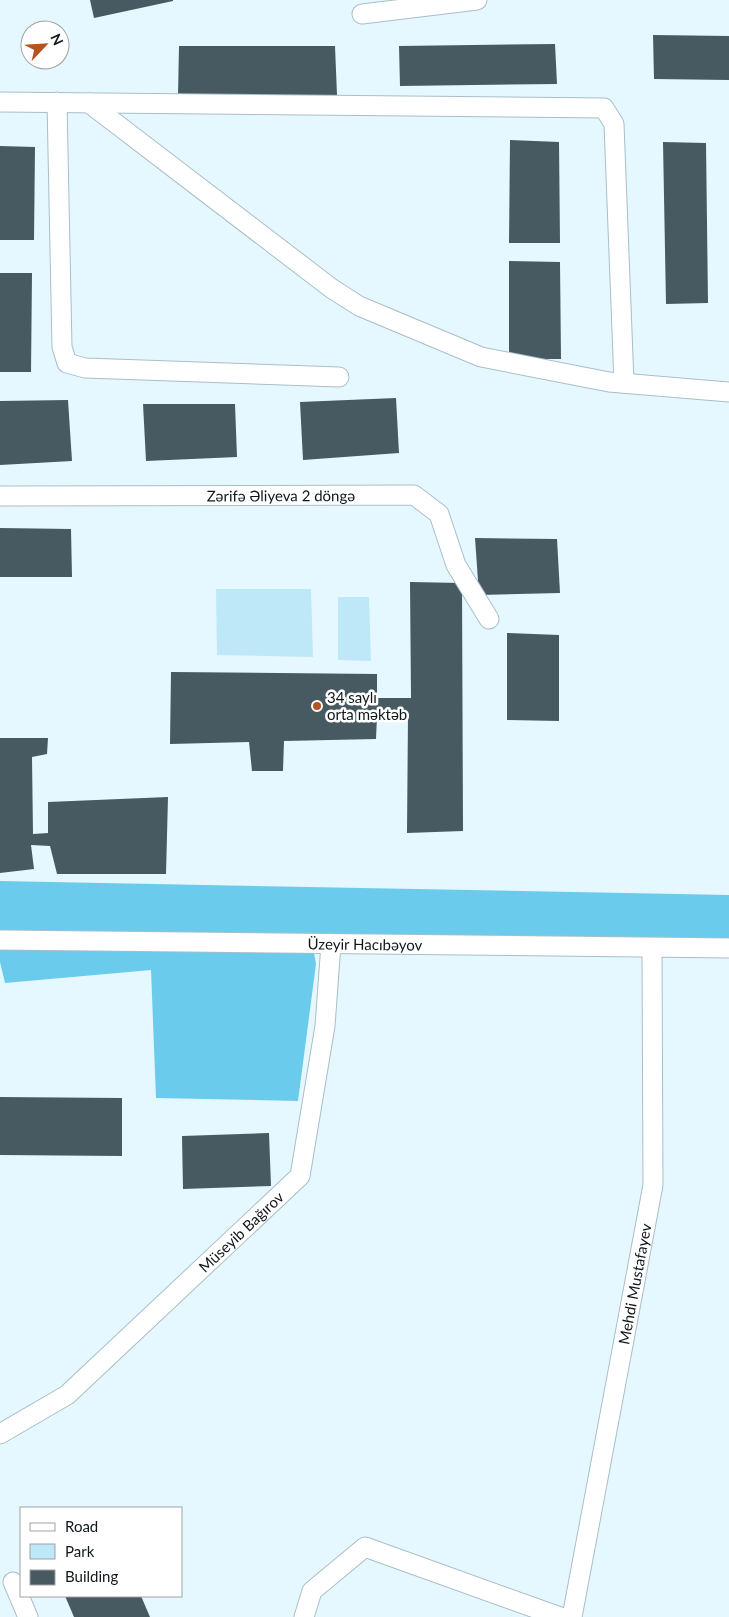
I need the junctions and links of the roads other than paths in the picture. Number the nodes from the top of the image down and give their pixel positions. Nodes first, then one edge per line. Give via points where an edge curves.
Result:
1 (477, 0) edge
2 (362, 14) dead end
3 (0, 102) edge
4 (56, 102) junction
5 (89, 103) junction
6 (339, 377) dead end
7 (624, 384) junction
8 (729, 392) edge
9 (0, 496) edge
10 (489, 619) dead end
11 (0, 940) edge
12 (331, 944) junction
13 (652, 948) junction
14 (729, 948) edge
15 (0, 1434) edge
16 (13, 1582) dead end
17 (28, 1617) edge
18 (304, 1617) edge
19 (560, 1617) edge
20 (572, 1617) edge

1 - 2 street
3 - 4 street
4 - 5 street
4 - 6 street via 62,347 67,363 85,368
5 - 7 street via 359,306 480,357
5 - 7 street via 604,108 614,124
7 - 8 street
9 - 10 street, Zərifə Əliyeva 2 döngə via 414,494 439,514 456,565
11 - 12 street, Üzeyir Hacıbəyov
12 - 13 street, Üzeyir Hacıbəyov
12 - 15 street, Müseyib Bağırov via 325,1026 300,1176 67,1395
13 - 14 street, Üzeyir Hacıbəyov
13 - 20 street, Mehdi Mustafayev via 652,1185
16 - 17 street
18 - 19 street via 312,1591 365,1547

